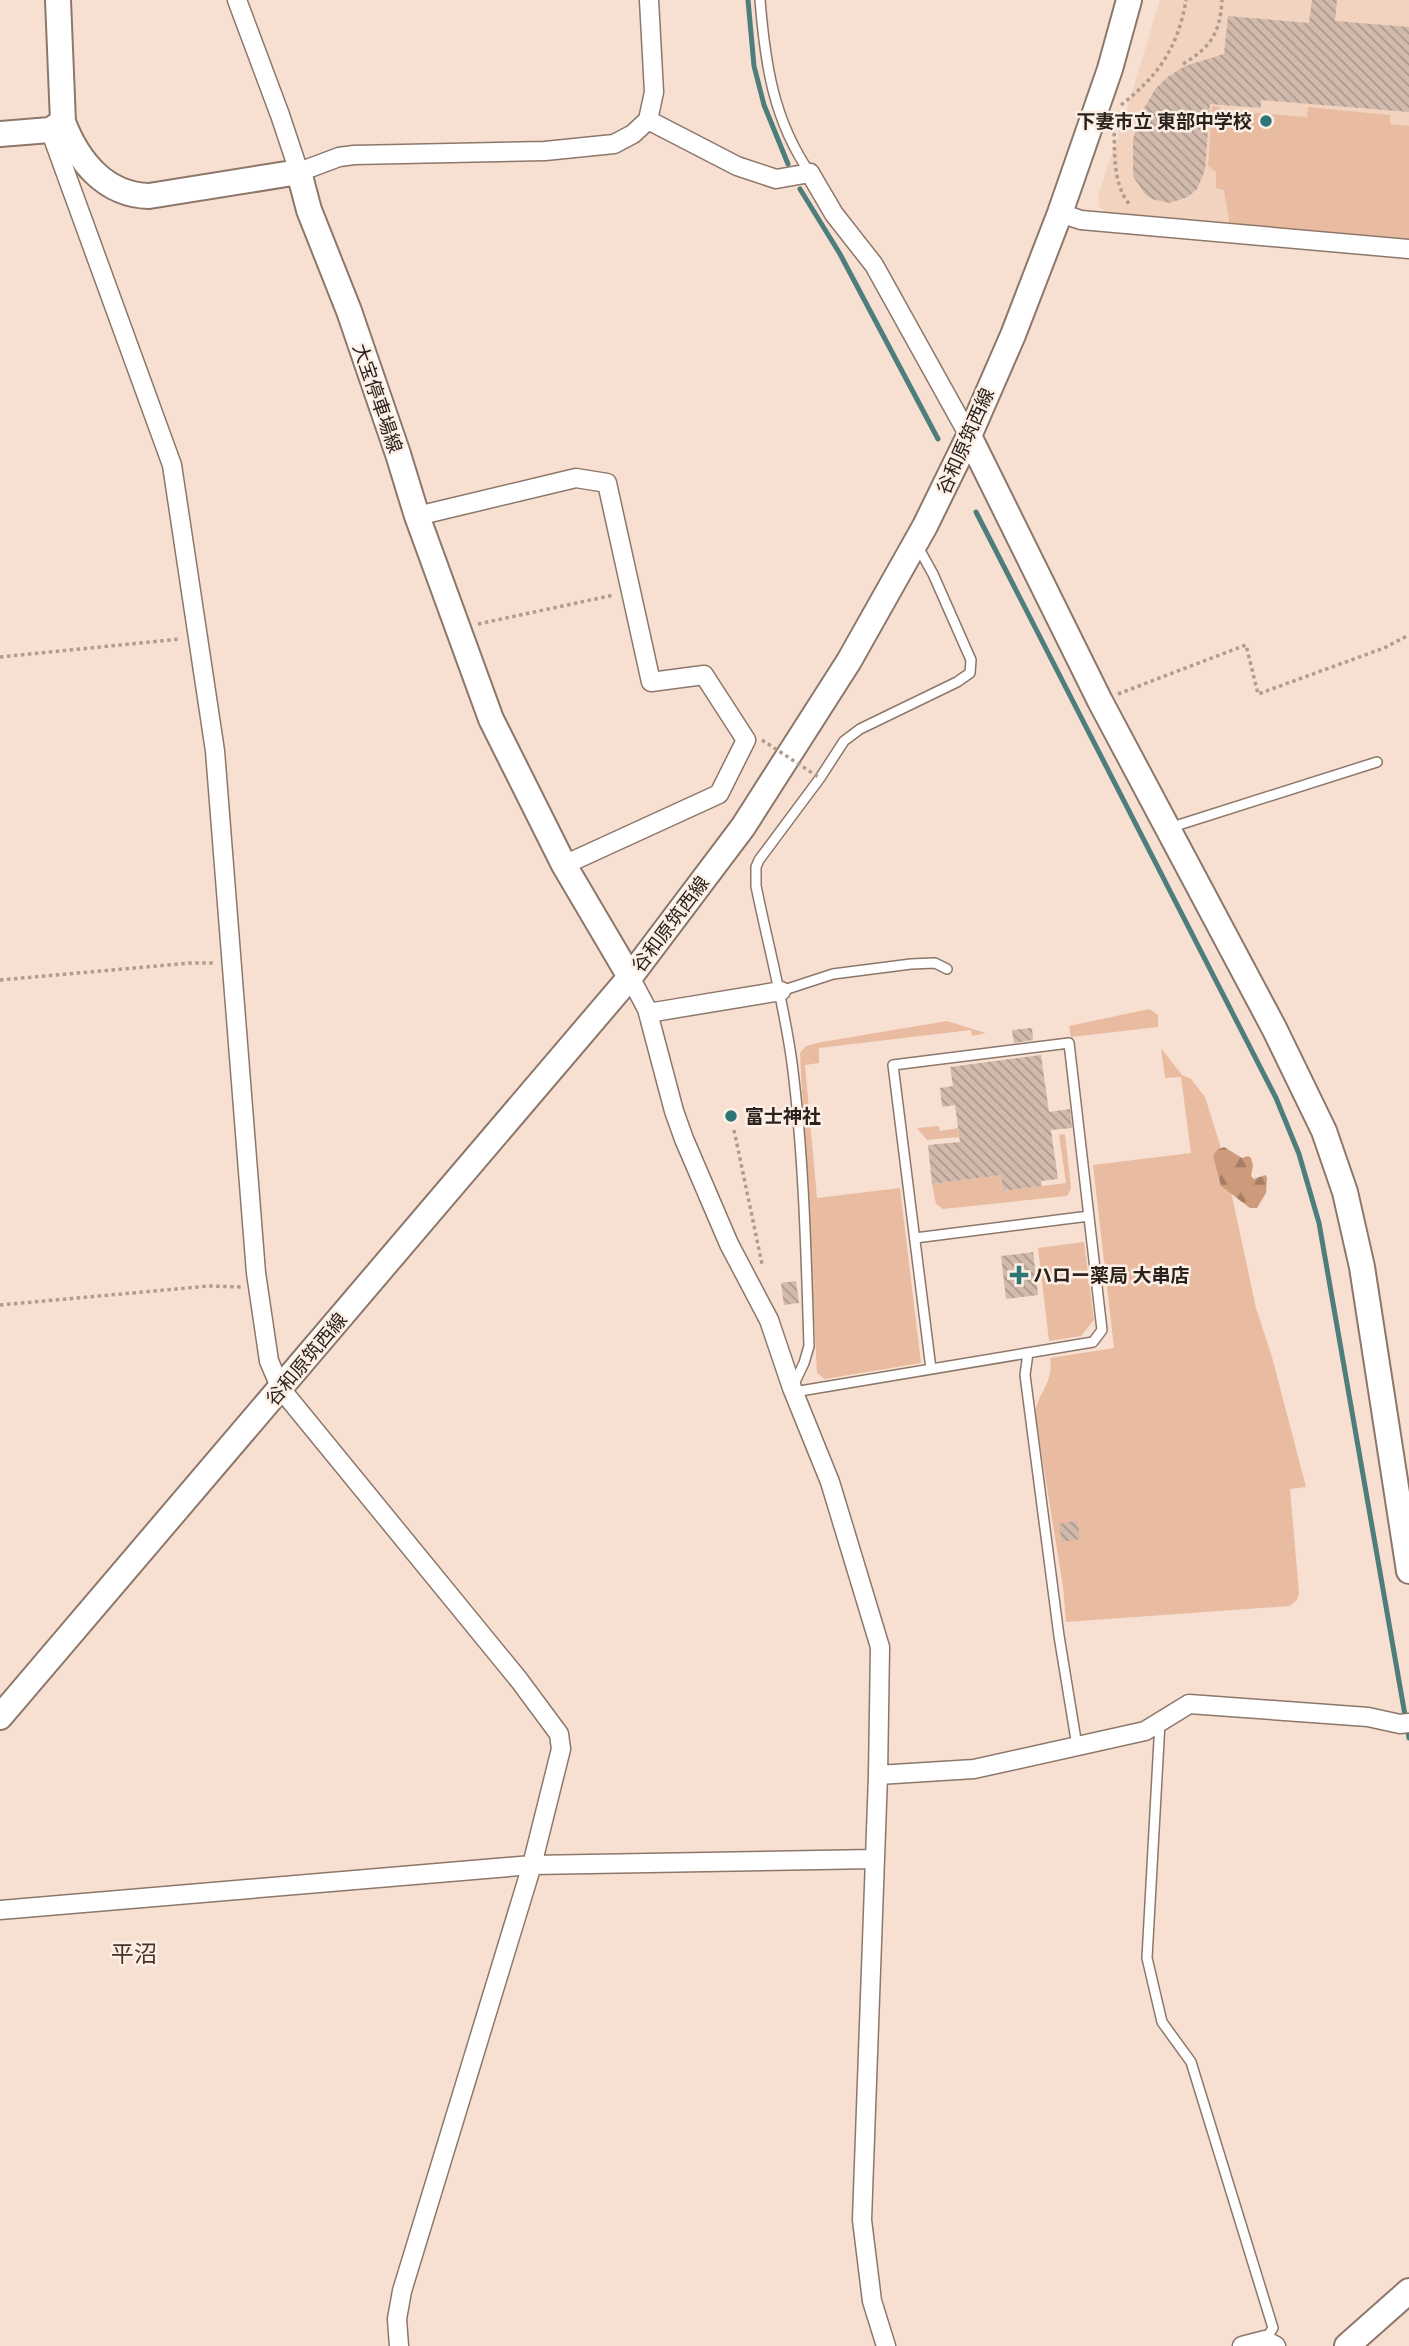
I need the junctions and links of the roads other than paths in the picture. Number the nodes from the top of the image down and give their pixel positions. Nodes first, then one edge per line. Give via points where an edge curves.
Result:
1 (58, 0) edge
2 (237, 0) edge
3 (649, 0) edge
4 (760, 0) edge
5 (1129, 0) edge
6 (648, 120) junction
7 (57, 126) junction
8 (0, 134) edge
9 (299, 173) junction
10 (810, 173) junction
11 (1060, 213) junction
12 (1409, 249) edge
13 (969, 436) junction
14 (417, 516) junction
15 (916, 541) junction
16 (1377, 762) dead end
17 (1168, 828) junction
18 (564, 865) junction
19 (947, 969) dead end
20 (630, 977) junction
21 (781, 991) junction
22 (648, 1013) junction
23 (1089, 1216) junction
24 (915, 1238) junction
25 (1028, 1353) junction
26 (931, 1369) junction
27 (281, 1389) junction
28 (793, 1390) junction
29 (1409, 1571) edge
30 (0, 1717) edge
31 (1160, 1722) junction
32 (1404, 1723) edge
33 (1077, 1746) junction
34 (878, 1775) junction
35 (874, 1859) junction
36 (532, 1866) junction
37 (0, 1910) edge
38 (1409, 2291) edge
39 (1271, 2343) edge
40 (399, 2346) edge
41 (886, 2346) edge
42 (1242, 2346) edge
43 (1347, 2346) edge

1 - 7 main road
2 - 9 street
3 - 6 street via 654,92
4 - 10 lane via 765,63 778,108 795,152
5 - 11 main road, 谷和原筑西線
6 - 9 street via 614,145 354,155
6 - 10 street via 737,166 776,179
7 - 8 main road
7 - 9 main road via 92,172 107,184 137,196
7 - 27 street via 172,464 215,751 257,1286 269,1361
9 - 14 main road, 大宝停車場線
10 - 13 street via 834,214 874,265
11 - 12 street via 1081,220
11 - 13 main road, 谷和原筑西線
13 - 15 main road, 谷和原筑西線
13 - 17 main road
14 - 18 main road, 大宝停車場線 via 491,719
14 - 18 street via 576,478 607,484 651,682 704,675 746,740 719,794
15 - 20 main road, 谷和原筑西線 via 849,661 743,827
15 - 21 lane via 971,660 970,673 844,741 759,860 758,895
16 - 17 lane
17 - 29 main road via 1319,1119 1345,1192 1362,1267
18 - 20 main road, 大宝停車場線
19 - 21 lane via 935,963 911,964 833,974
20 - 22 street
20 - 27 main road, 谷和原筑西線
21 - 22 street
21 - 28 lane via 804,1218 809,1346
22 - 28 street via 681,1130 729,1244 769,1320
23 - 24 lane
23 - 24 lane via 1069,1043 893,1065
23 - 25 lane via 1102,1330 1093,1342
24 - 26 lane
25 - 26 lane
25 - 33 lane via 1025,1375
26 - 28 lane
27 - 30 main road, 谷和原筑西線
27 - 36 street via 559,1734 561,1749
28 - 34 street via 830,1482 880,1647
31 - 32 street via 1189,1704
31 - 33 street via 1145,1731
31 - 39 lane via 1147,1958 1162,2022 1191,2062 1273,2328
33 - 34 street via 974,1769
34 - 35 street
35 - 36 street
35 - 41 street via 862,2220 872,2301
36 - 37 street
36 - 40 street via 402,2291
38 - 43 main road
39 - 42 street

